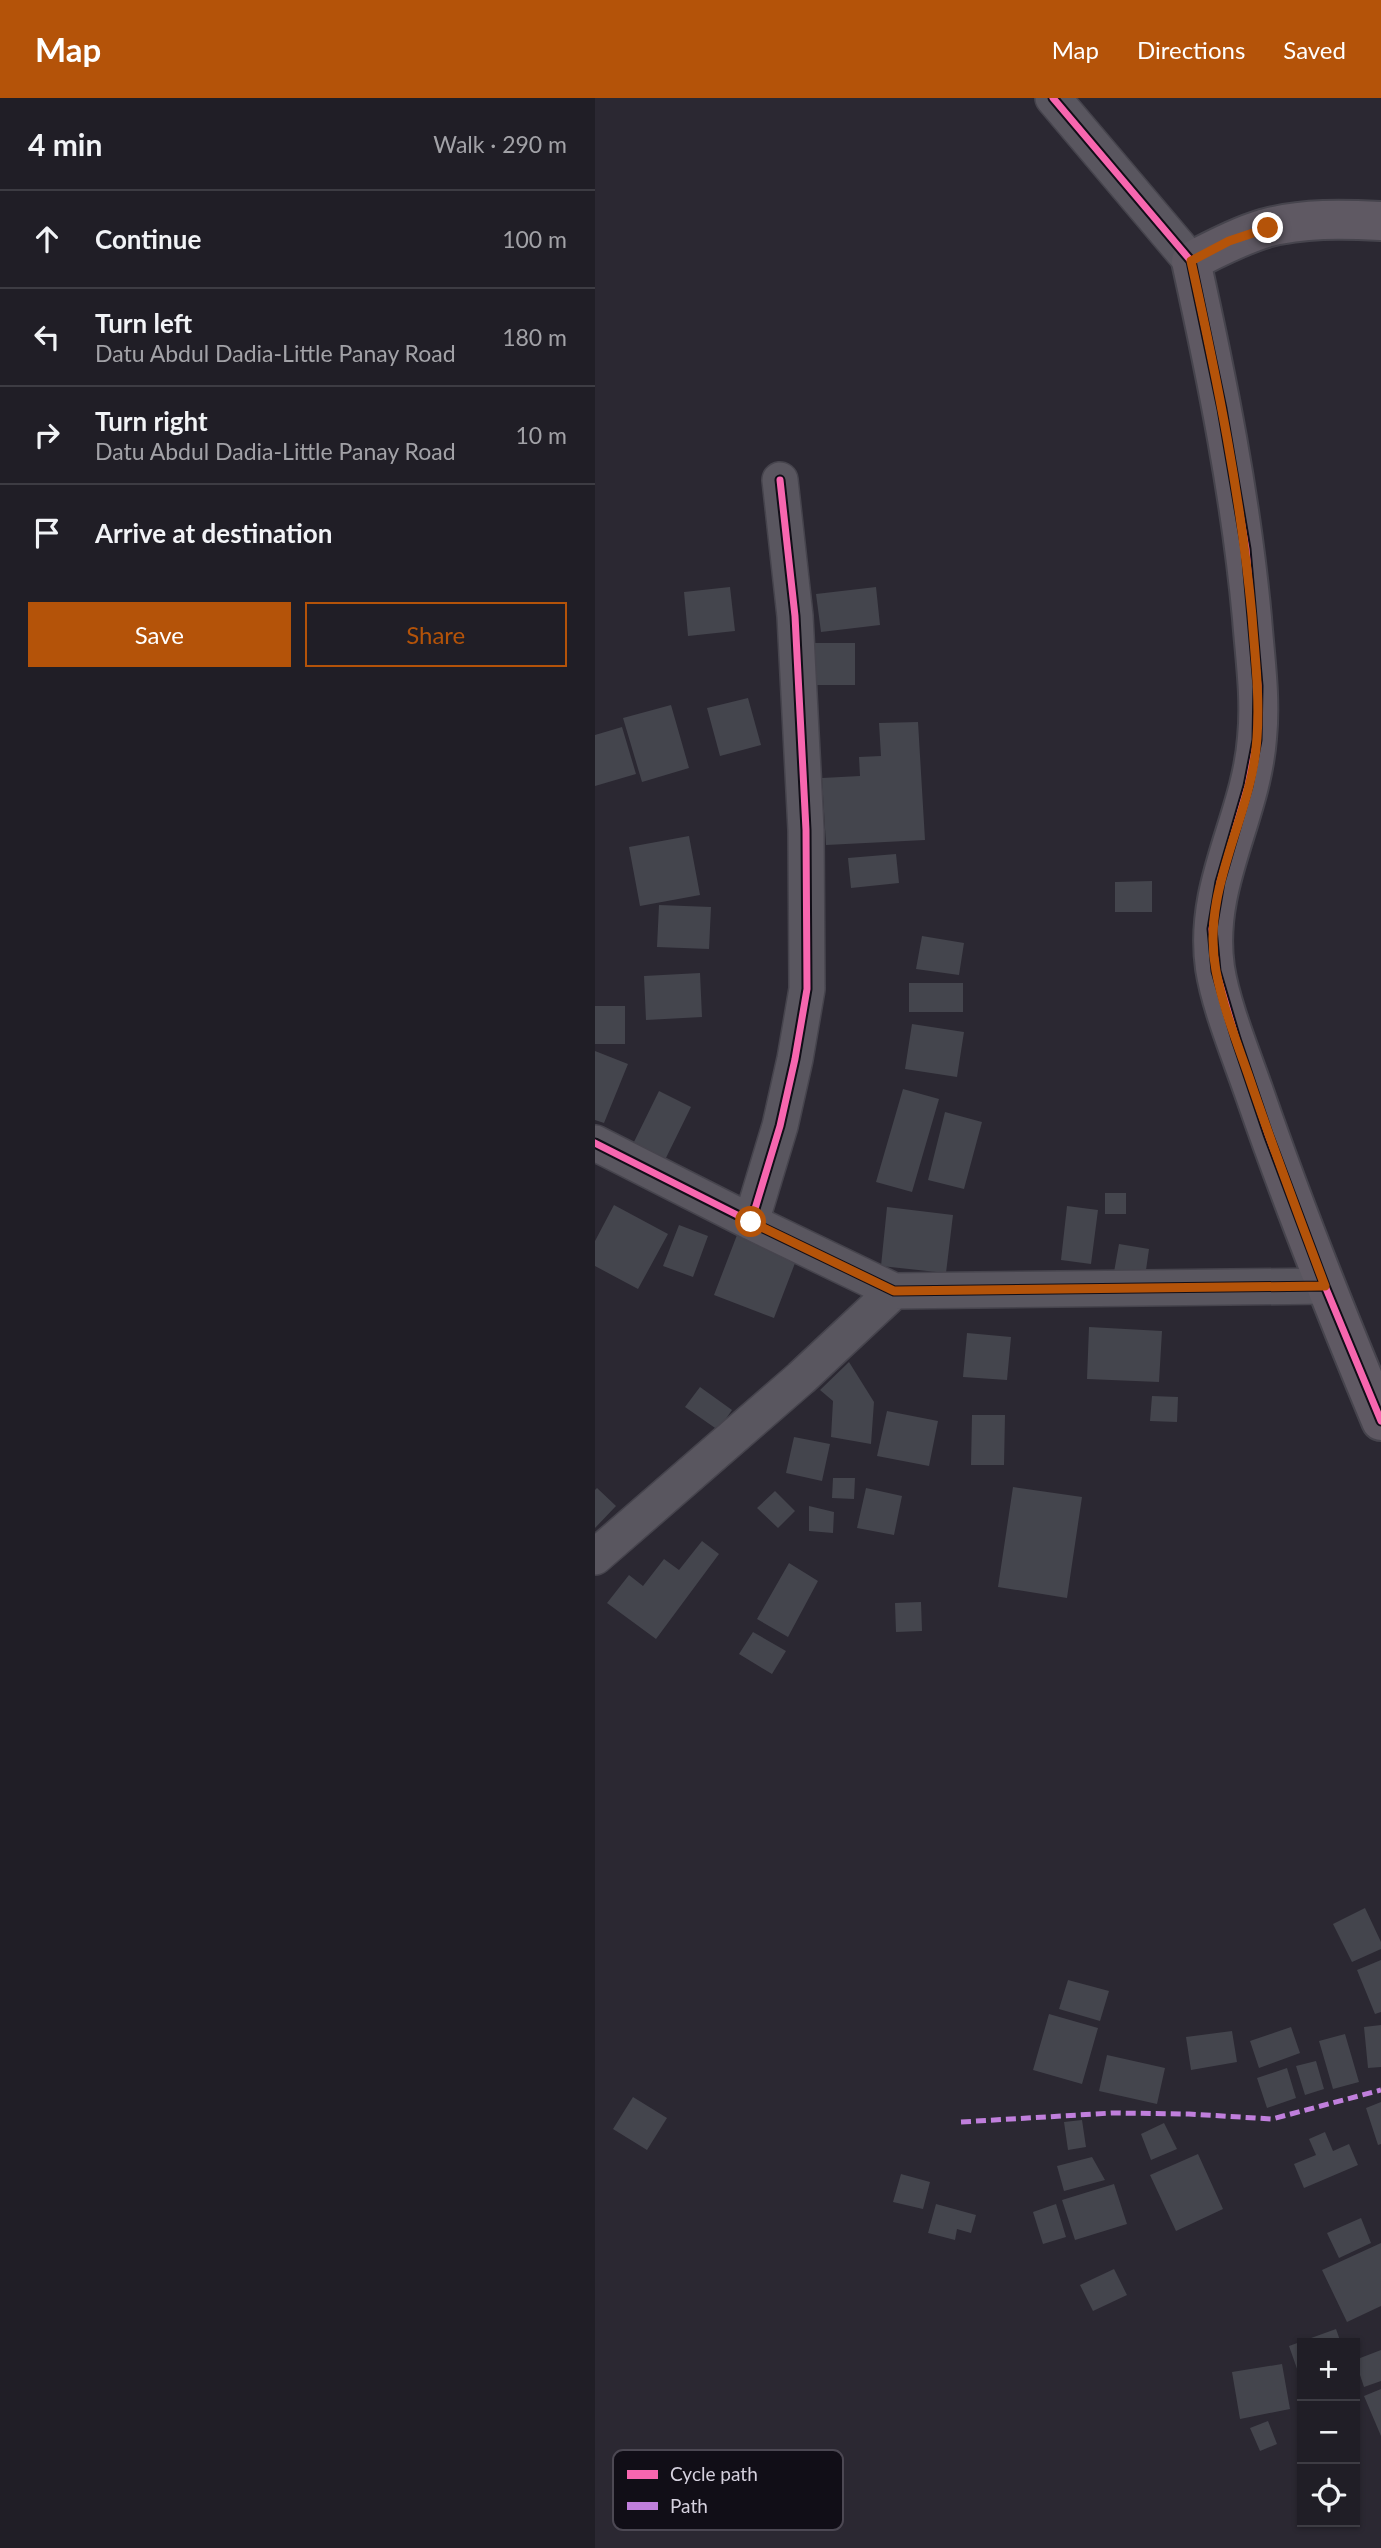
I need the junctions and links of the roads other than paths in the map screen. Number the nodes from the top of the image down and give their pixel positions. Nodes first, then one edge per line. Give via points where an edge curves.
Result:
1 (1053, 98) edge
2 (1381, 221) edge
3 (1191, 261) junction
4 (781, 480) dead end
5 (595, 1143) edge
6 (751, 1222) junction
7 (1325, 1286) junction
8 (894, 1291) junction
9 (1381, 1421) edge
10 (595, 1557) edge

1 - 3 street
2 - 3 street via 1312,221 1268,228
3 - 7 street via 1246,550 1258,686 1257,740 1212,929 1216,971 1235,1039
4 - 6 street via 795,616 806,830 807,989 780,1126
5 - 6 street
6 - 8 street
7 - 8 street
7 - 9 street
8 - 10 street

